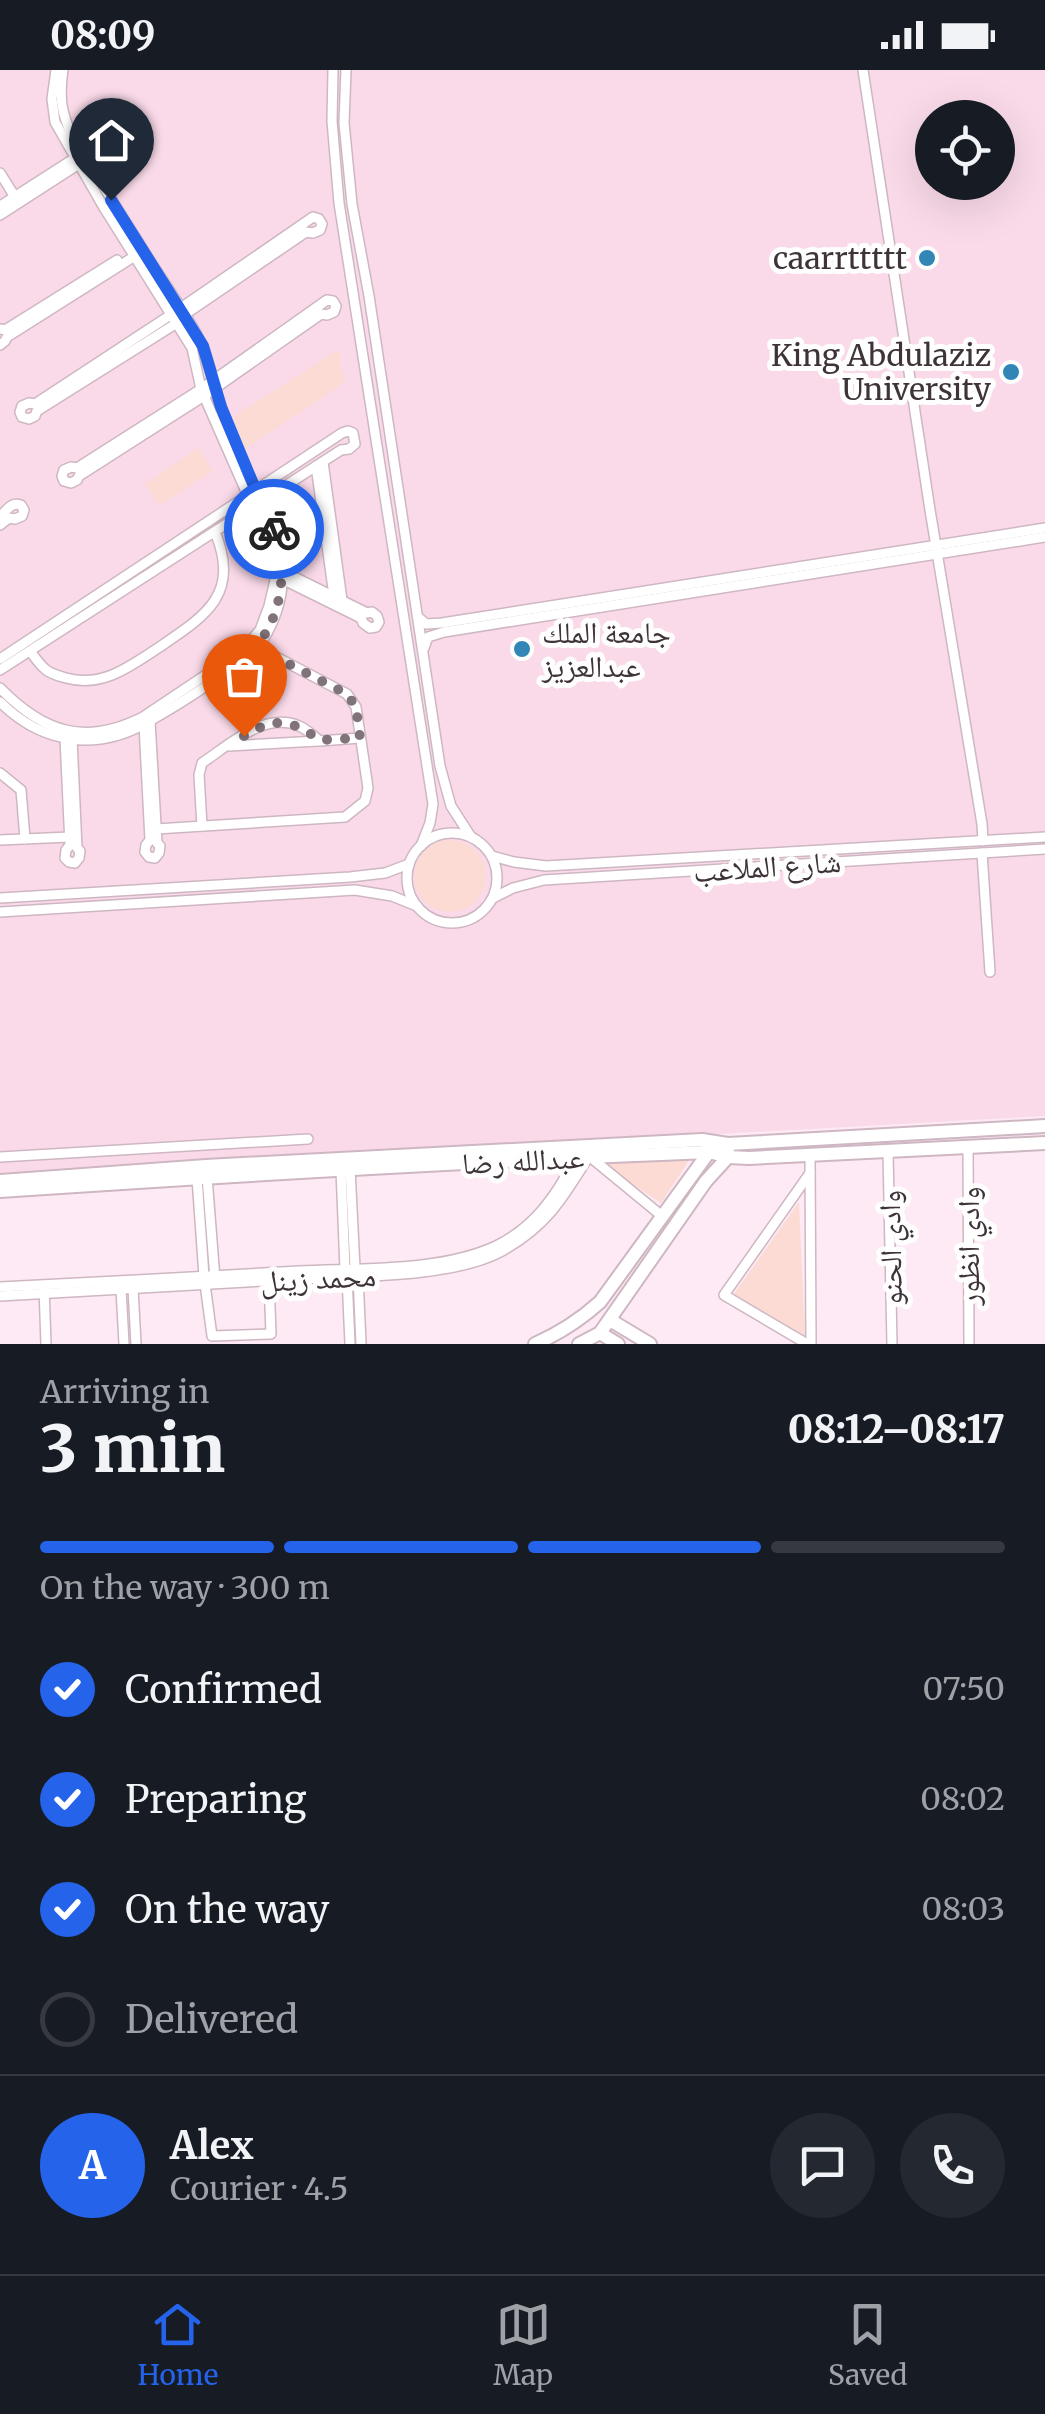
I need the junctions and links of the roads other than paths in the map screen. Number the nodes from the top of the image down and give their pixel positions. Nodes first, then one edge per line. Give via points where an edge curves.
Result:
1 (56, 70) edge
2 (64, 70) edge
3 (333, 70) edge
4 (346, 70) edge
5 (863, 70) edge
6 (77, 161) junction
7 (0, 173) edge
8 (15, 197) junction
9 (0, 206) edge
10 (0, 215) edge
11 (133, 253) junction
12 (178, 315) junction
13 (0, 329) edge
14 (0, 345) edge
15 (213, 384) junction
16 (202, 392) junction
17 (320, 464) junction
18 (252, 493) junction
19 (258, 504) junction
20 (0, 516) edge
21 (0, 524) edge
22 (1045, 528) edge
23 (215, 532) junction
24 (1045, 537) edge
25 (938, 549) junction
26 (282, 575) junction
27 (338, 598) junction
28 (418, 617) junction
29 (256, 647) junction
30 (30, 651) junction
31 (423, 651) junction
32 (0, 659) edge
33 (0, 670) edge
34 (0, 688) edge
35 (0, 702) edge
36 (147, 723) junction
37 (360, 738) junction
38 (68, 739) junction
39 (320, 740) junction
40 (226, 746) junction
41 (0, 774) edge
42 (202, 826) junction
43 (156, 828) junction
44 (70, 837) junction
45 (471, 837) junction
46 (1045, 837) edge
47 (25, 839) junction
48 (0, 840) edge
49 (982, 840) junction
50 (421, 846) junction
51 (1045, 849) edge
52 (982, 853) junction
53 (492, 856) junction
54 (410, 864) junction
55 (0, 898) edge
56 (492, 898) junction
57 (417, 906) junction
58 (0, 912) edge
59 (990, 972) dead end
60 (1045, 1126) edge
61 (308, 1139) dead end
62 (1045, 1143) edge
63 (706, 1146) junction
64 (968, 1148) junction
65 (728, 1150) junction
66 (888, 1152) junction
67 (810, 1155) junction
68 (0, 1157) edge
69 (582, 1157) junction
70 (346, 1170) junction
71 (810, 1172) junction
72 (202, 1177) junction
73 (0, 1181) edge
74 (0, 1191) edge
75 (662, 1216) junction
76 (351, 1272) junction
77 (210, 1280) junction
78 (270, 1281) junction
79 (0, 1287) edge
80 (133, 1288) junction
81 (44, 1289) junction
82 (122, 1289) junction
83 (0, 1296) edge
84 (610, 1320) junction
85 (600, 1333) junction
86 (46, 1344) edge
87 (124, 1344) edge
88 (136, 1344) edge
89 (350, 1344) edge
90 (361, 1344) edge
91 (535, 1344) edge
92 (578, 1344) edge
93 (618, 1344) edge
94 (650, 1344) edge
95 (809, 1344) edge
96 (892, 1344) edge
97 (969, 1344) edge

1 - 6 street via 55,122
2 - 12 street via 62,114 73,138
3 - 50 street via 339,203 433,804
4 - 28 street via 352,204
5 - 25 street
6 - 8 street
6 - 10 street
6 - 11 street
7 - 8 street
8 - 9 street
11 - 12 street
11 - 13 street
11 - 14 street
12 - 12 street via 306,232 320,230 319,219 306,220
12 - 12 street via 35,416 22,417 22,406
12 - 15 street via 203,346
12 - 16 street
15 - 15 street via 334,312 334,301 321,302
15 - 16 street
15 - 18 street
16 - 16 street via 64,470 64,482 77,480
16 - 18 street
17 - 18 street via 355,444 354,433 342,433
17 - 19 street
17 - 27 street
18 - 19 street
18 - 32 street
19 - 23 street
19 - 26 street via 281,551
19 - 34 street via 275,580 260,630 243,650 143,716 111,729 49,726
20 - 21 street via 15,504 24,510
22 - 25 street
23 - 30 street
23 - 30 street via 224,574 209,610 124,670 75,681 45,669
24 - 25 street
25 - 28 street via 442,622 426,624
25 - 31 street via 444,632 428,637
25 - 49 street
26 - 27 street
26 - 27 street via 376,627 372,612
26 - 29 street via 277,608
28 - 31 street
29 - 36 street
29 - 37 street via 347,694
30 - 33 street
31 - 45 street via 440,766 451,806
35 - 38 street via 30,728
36 - 38 street via 110,738
36 - 43 street
36 - 43 street via 148,857 159,854
37 - 39 street
37 - 42 street via 366,801 345,818
38 - 44 street
38 - 44 street via 80,852 75,863 65,858
39 - 40 street
39 - 40 street via 305,728 275,722
40 - 42 street via 199,769
41 - 47 street via 21,790
42 - 43 street
44 - 47 street
45 - 50 street via 444,834
45 - 53 street
46 - 49 street, شارع الملاعب
47 - 48 street
49 - 53 street, شارع الملاعب via 546,866
50 - 54 street
51 - 52 street, شارع الملاعب
52 - 56 street, شارع الملاعب via 544,880
52 - 59 street
53 - 56 street
54 - 55 street via 350,877
54 - 57 street via 407,878
56 - 57 street via 484,910 457,923
57 - 58 street via 355,890
60 - 65 street, عبدالله رضا
61 - 68 street
62 - 64 street, عبدالله رضا
63 - 65 street, عبدالله رضا
63 - 69 street, عبدالله رضا
63 - 73 street, عبدالله رضا
63 - 75 street
64 - 66 street, عبدالله رضا
64 - 97 street, وادي انظور
65 - 67 street, عبدالله رضا
65 - 84 street
66 - 67 street, عبدالله رضا
66 - 96 street, وادي الحنو
67 - 71 street
69 - 70 street, عبدالله رضا
69 - 75 street
69 - 76 street, محمد زينل via 537,1217 495,1246 451,1261
70 - 72 street, عبدالله رضا
70 - 76 street
71 - 95 street
71 - 95 street via 724,1295
72 - 74 street, عبدالله رضا
72 - 77 street
75 - 91 street via 600,1302
76 - 77 street, محمد زينل
76 - 78 street, محمد زينل
76 - 89 street
76 - 90 street
77 - 78 street, محمد زينل
77 - 78 street via 212,1336 271,1334
77 - 80 street, محمد زينل
77 - 81 street, محمد زينل
79 - 81 street, محمد زينل
80 - 82 street, محمد زينل
80 - 88 street
81 - 82 street, محمد زينل
81 - 83 street, محمد زينل
81 - 86 street
82 - 87 street
84 - 85 street
84 - 94 street
85 - 92 street
85 - 93 street

